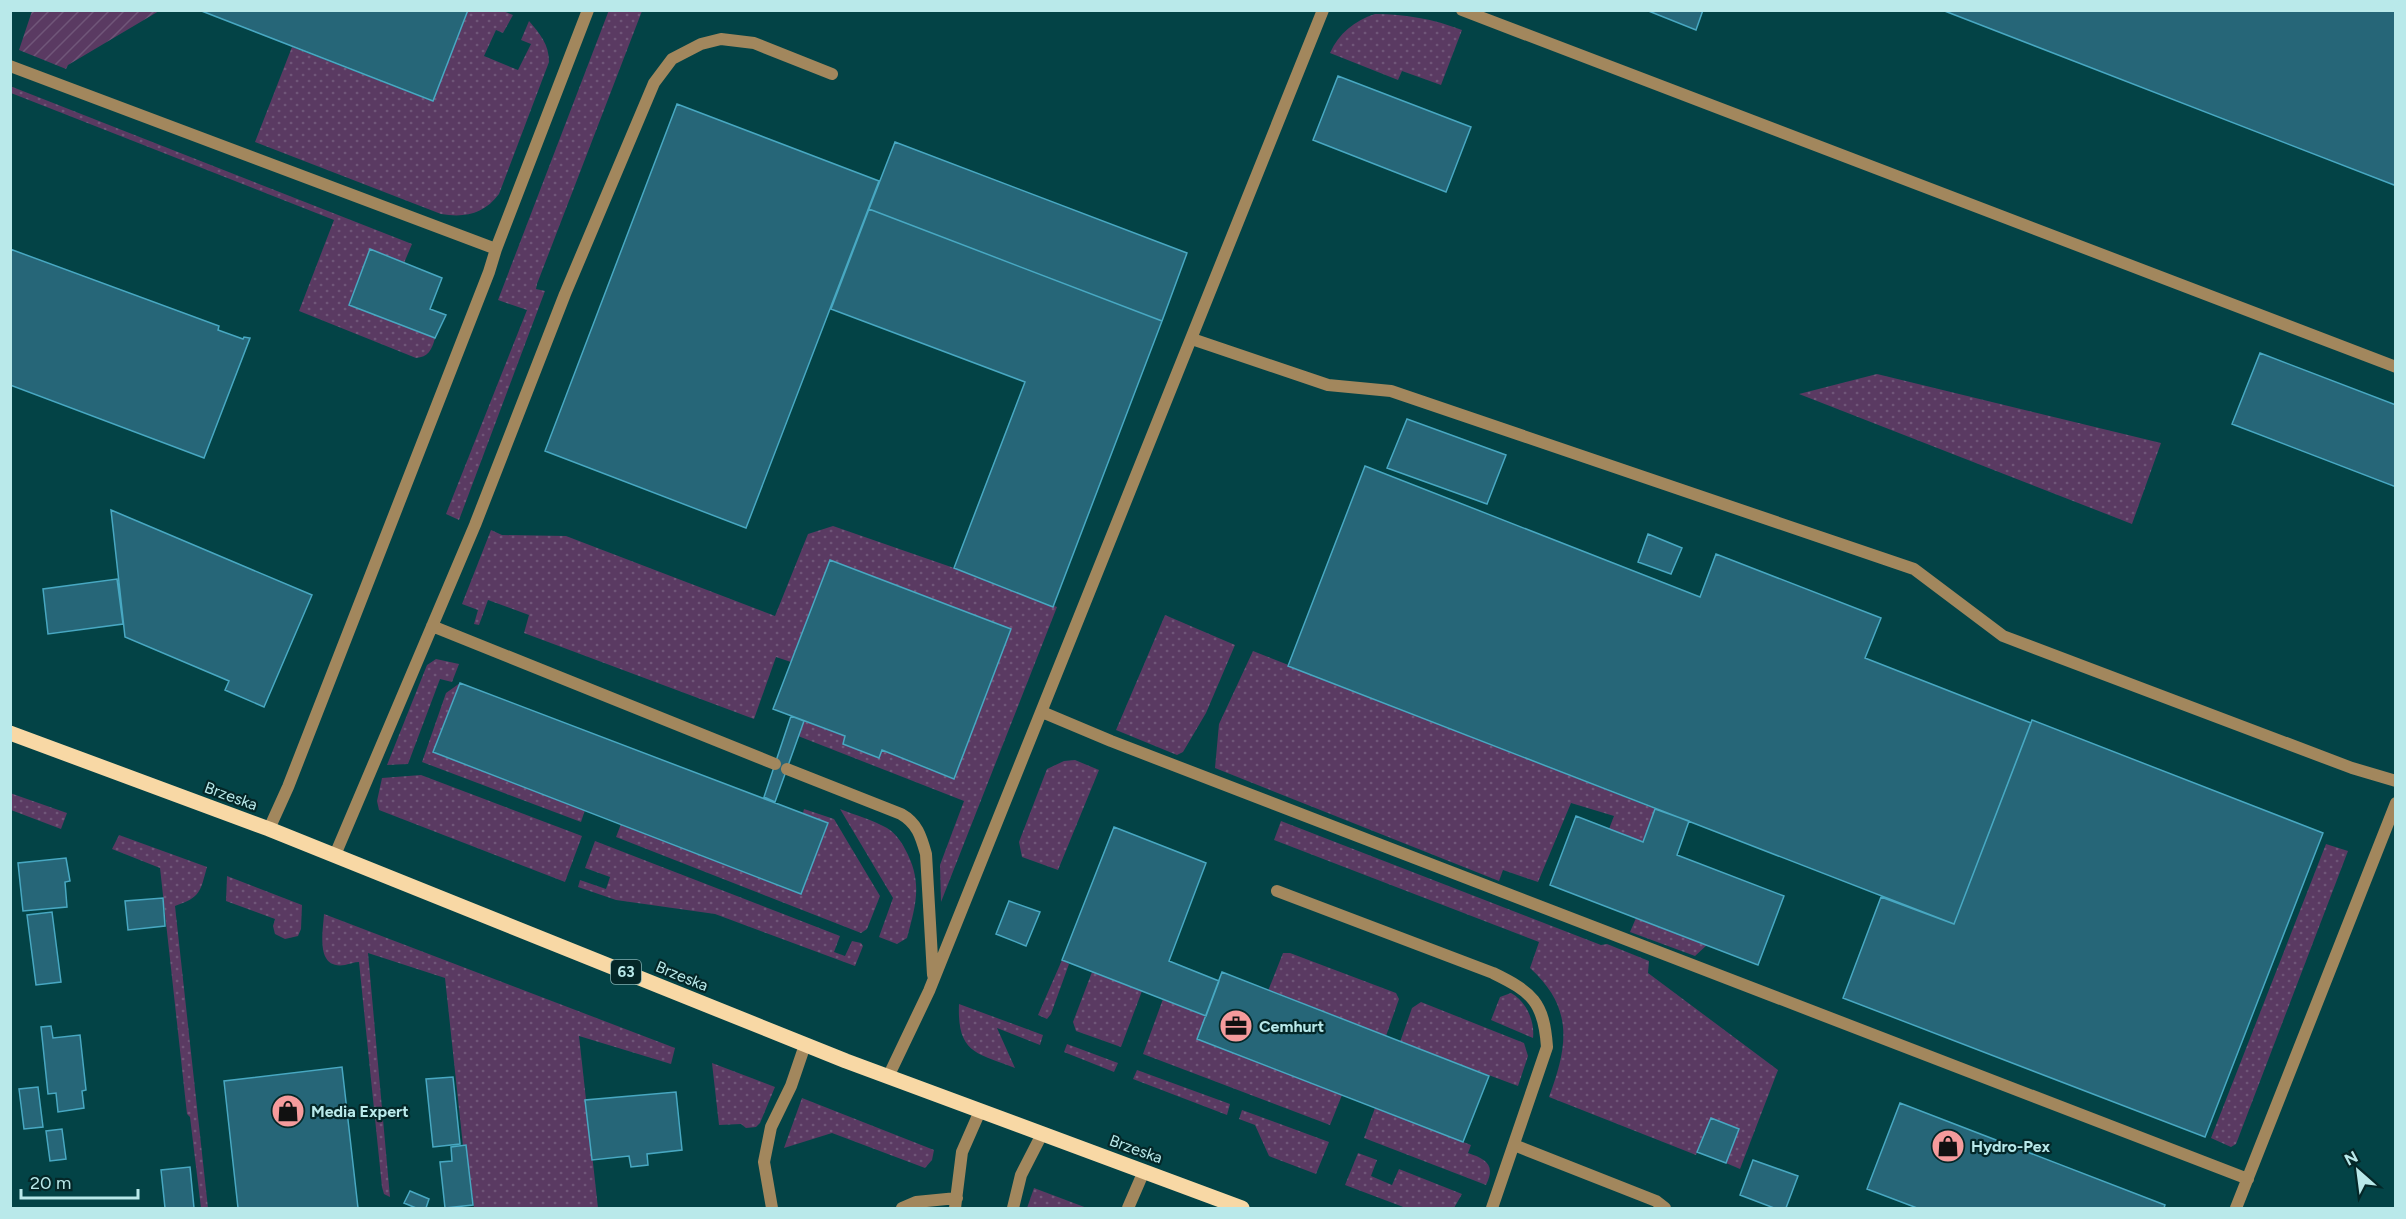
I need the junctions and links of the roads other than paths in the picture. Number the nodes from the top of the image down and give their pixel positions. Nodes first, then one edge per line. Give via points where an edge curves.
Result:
1 (588, 10) edge
2 (1323, 10) edge
3 (1462, 10) edge
4 (10, 66) edge
5 (832, 74) dead end
6 (496, 249) junction
7 (1192, 339) junction
8 (2396, 367) edge
9 (432, 626) junction
10 (1042, 712) junction
11 (10, 733) edge
12 (2396, 781) edge
13 (2396, 803) edge
14 (269, 829) junction
15 (335, 855) junction
16 (1277, 891) dead end
17 (933, 979) junction
18 (805, 1045) junction
19 (888, 1077) junction
20 (980, 1112) junction
21 (1042, 1134) junction
22 (1514, 1145) junction
23 (1144, 1172) junction
24 (2248, 1179) junction
25 (956, 1203) edge
26 (772, 1209) edge
27 (902, 1209) edge
28 (1013, 1209) edge
29 (1128, 1209) edge
30 (1242, 1209) edge
31 (1492, 1209) edge
32 (1665, 1209) edge
33 (2236, 1209) edge

1 - 6 street
2 - 7 street
3 - 8 street
4 - 6 street
5 - 9 street via 754,43 721,39 701,44 672,60 654,83
6 - 14 street
7 - 10 street
7 - 12 street via 1328,385 1390,391 1914,569 2003,636 2352,768
9 - 15 street
9 - 17 street via 911,820 921,835 926,854
10 - 17 street
10 - 24 street
11 - 14 main road, Brzeska / 63
13 - 24 street
14 - 15 main road, Brzeska / 63
15 - 18 main road, Brzeska / 63
16 - 22 street via 1493,973 1531,996 1545,1029 1546,1047
17 - 19 street
18 - 19 main road, Brzeska / 63
18 - 26 street via 771,1127 766,1150 764,1162
19 - 20 main road, Brzeska / 63
20 - 21 main road, Brzeska / 63
20 - 25 street via 962,1152
21 - 23 main road, Brzeska / 63
21 - 28 street via 1021,1175
22 - 31 street
22 - 32 street via 1656,1201
23 - 29 street
23 - 30 main road, Brzeska / 63
24 - 33 street
25 - 27 street via 916,1202

